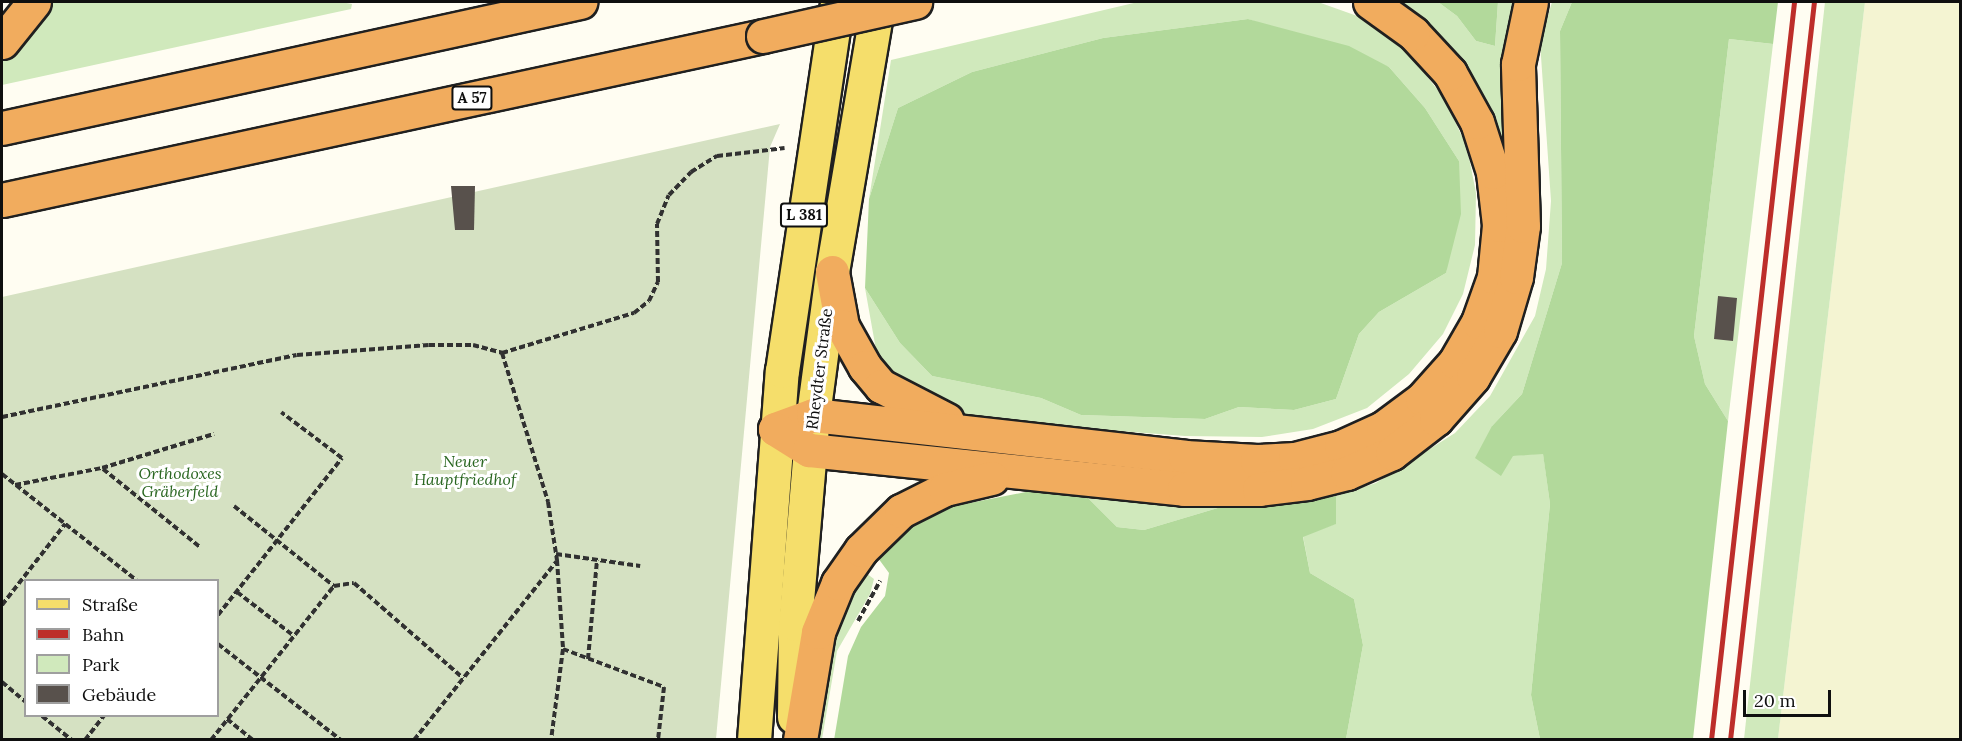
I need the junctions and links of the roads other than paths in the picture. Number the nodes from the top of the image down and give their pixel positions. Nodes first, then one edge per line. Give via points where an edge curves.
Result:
1 (34, 2) edge
2 (580, 2) edge
3 (837, 2) edge
4 (878, 2) edge
5 (915, 2) edge
6 (1370, 2) edge
7 (1531, 2) edge
8 (2, 42) edge
9 (2, 128) edge
10 (2, 200) edge
11 (832, 272) junction
12 (813, 415) junction
13 (775, 429) junction
14 (973, 431) junction
15 (809, 450) junction
16 (1033, 473) junction
17 (754, 740) edge
18 (794, 740) edge
19 (800, 740) edge

1 - 8 highway
2 - 9 highway
3 - 13 main road, L 381
4 - 11 main road, Rheydter Straße / L 381
5 - 10 highway, A 57, bridge
6 - 14 highway via 1413,33 1450,74 1478,122 1493,172 1499,225 1494,277 1478,322 1461,352 1422,399 1383,428 1341,447 1295,459 1185,458
7 - 16 highway via 1518,64 1523,226 1516,277 1500,331 1473,377 1437,419 1392,453 1347,473 1306,483 1260,489 1184,489
11 - 12 main road, Rheydter Straße / L 381
11 - 14 highway via 842,326 853,351 876,380 915,406
12 - 13 highway
12 - 14 highway
12 - 15 main road, Rheydter Straße / L 381
13 - 15 highway
13 - 17 main road, L 381
15 - 16 highway
15 - 18 main road, Rheydter Straße / L 381 via 795,624
16 - 19 highway via 945,489 901,511 861,550 838,583 818,632

